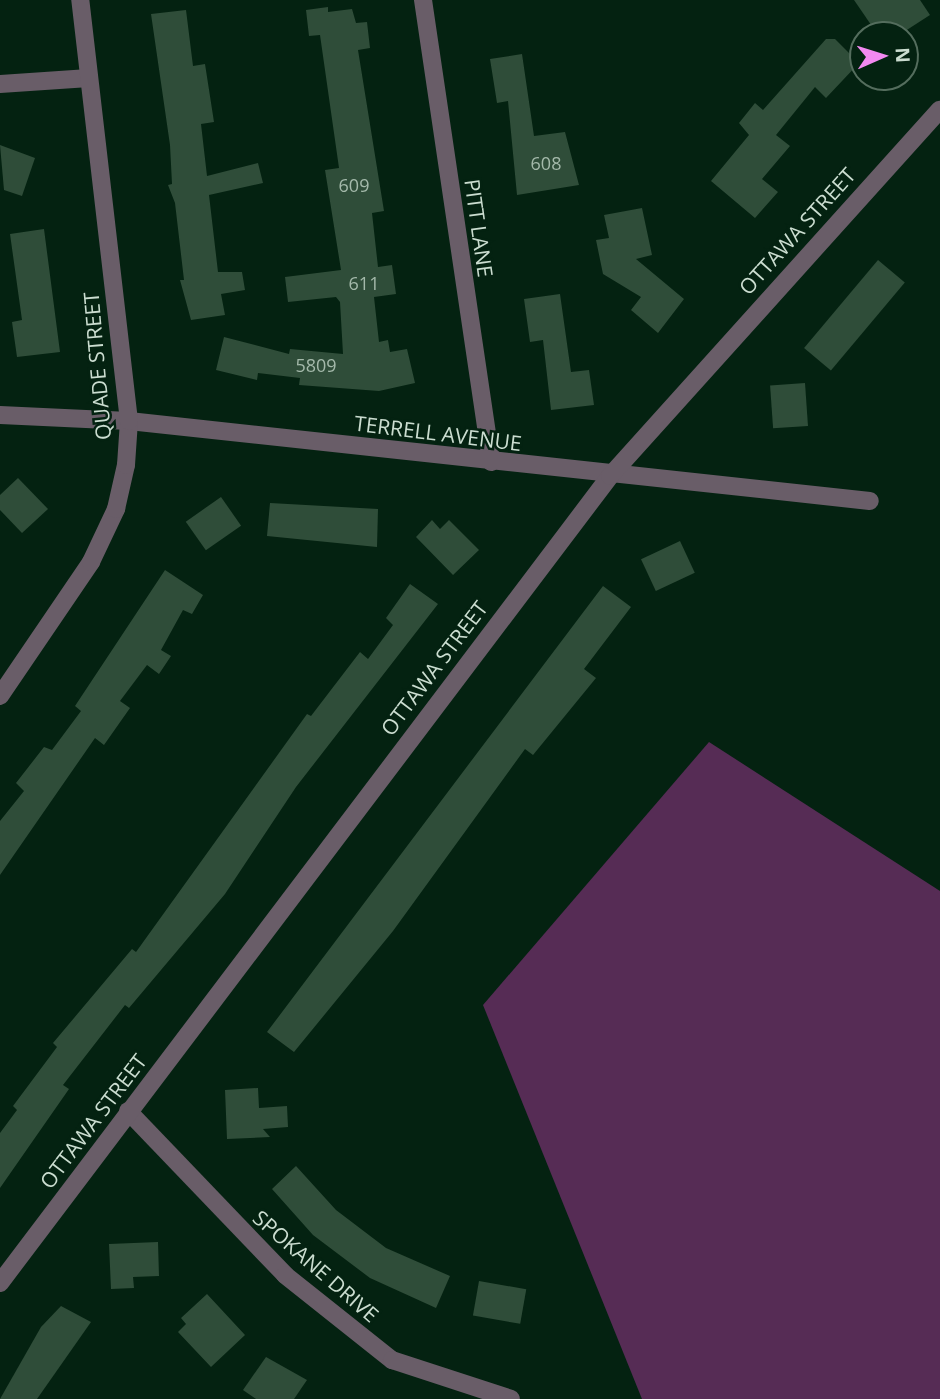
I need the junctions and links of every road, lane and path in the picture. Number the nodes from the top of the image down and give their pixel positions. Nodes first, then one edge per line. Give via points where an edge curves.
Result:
1 (80, 0) edge
2 (423, 0) edge
3 (89, 78) junction
4 (0, 84) edge
5 (940, 110) edge
6 (0, 415) edge
7 (129, 421) junction
8 (491, 462) junction
9 (610, 476) junction
10 (870, 501) dead end
11 (0, 696) edge
12 (128, 1111) junction
13 (0, 1283) edge
14 (511, 1399) edge

1 - 3 street, QUADE STREET
2 - 8 street, PITT LANE
3 - 4 street
3 - 7 street, QUADE STREET
5 - 9 street, OTTAWA STREET
6 - 7 street, TERRELL AVENUE
7 - 8 street, TERRELL AVENUE
7 - 11 street, QUADE STREET via 121,494 104,538 69,599
8 - 9 street, TERRELL AVENUE
9 - 10 street, TERRELL AVENUE
9 - 12 street, OTTAWA STREET
12 - 13 street, OTTAWA STREET
12 - 14 street, SPOKANE DRIVE via 285,1275 392,1360

